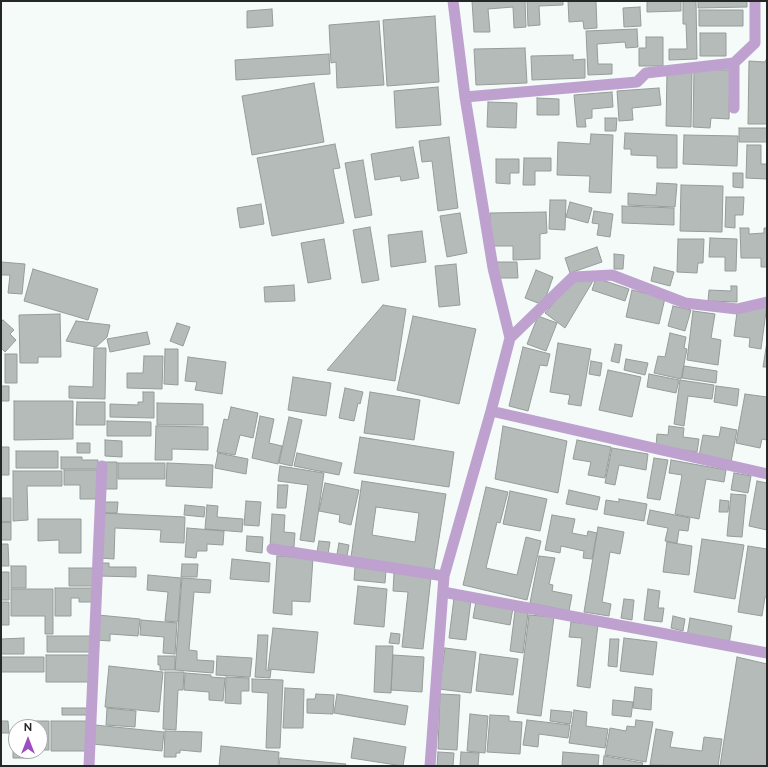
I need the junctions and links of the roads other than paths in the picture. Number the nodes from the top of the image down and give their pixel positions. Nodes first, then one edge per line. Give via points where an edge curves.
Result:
1 (453, 1) edge
2 (755, 1) edge
3 (734, 63) junction
4 (465, 97) junction
5 (734, 108) dead end
6 (767, 302) edge
7 (510, 338) junction
8 (491, 412) junction
9 (102, 466) dead end
10 (767, 474) edge
11 (272, 549) dead end
12 (444, 576) junction
13 (443, 592) junction
14 (767, 653) edge
15 (89, 766) edge
16 (430, 766) edge

1 - 4 street
2 - 3 street via 755,43
3 - 4 street via 646,73 637,82
3 - 5 street
4 - 7 street via 492,268
6 - 7 street via 737,309 685,303 612,275 573,277
7 - 8 street
8 - 10 street
8 - 12 street
9 - 15 street
11 - 12 street
12 - 13 street
13 - 14 street
13 - 16 street

